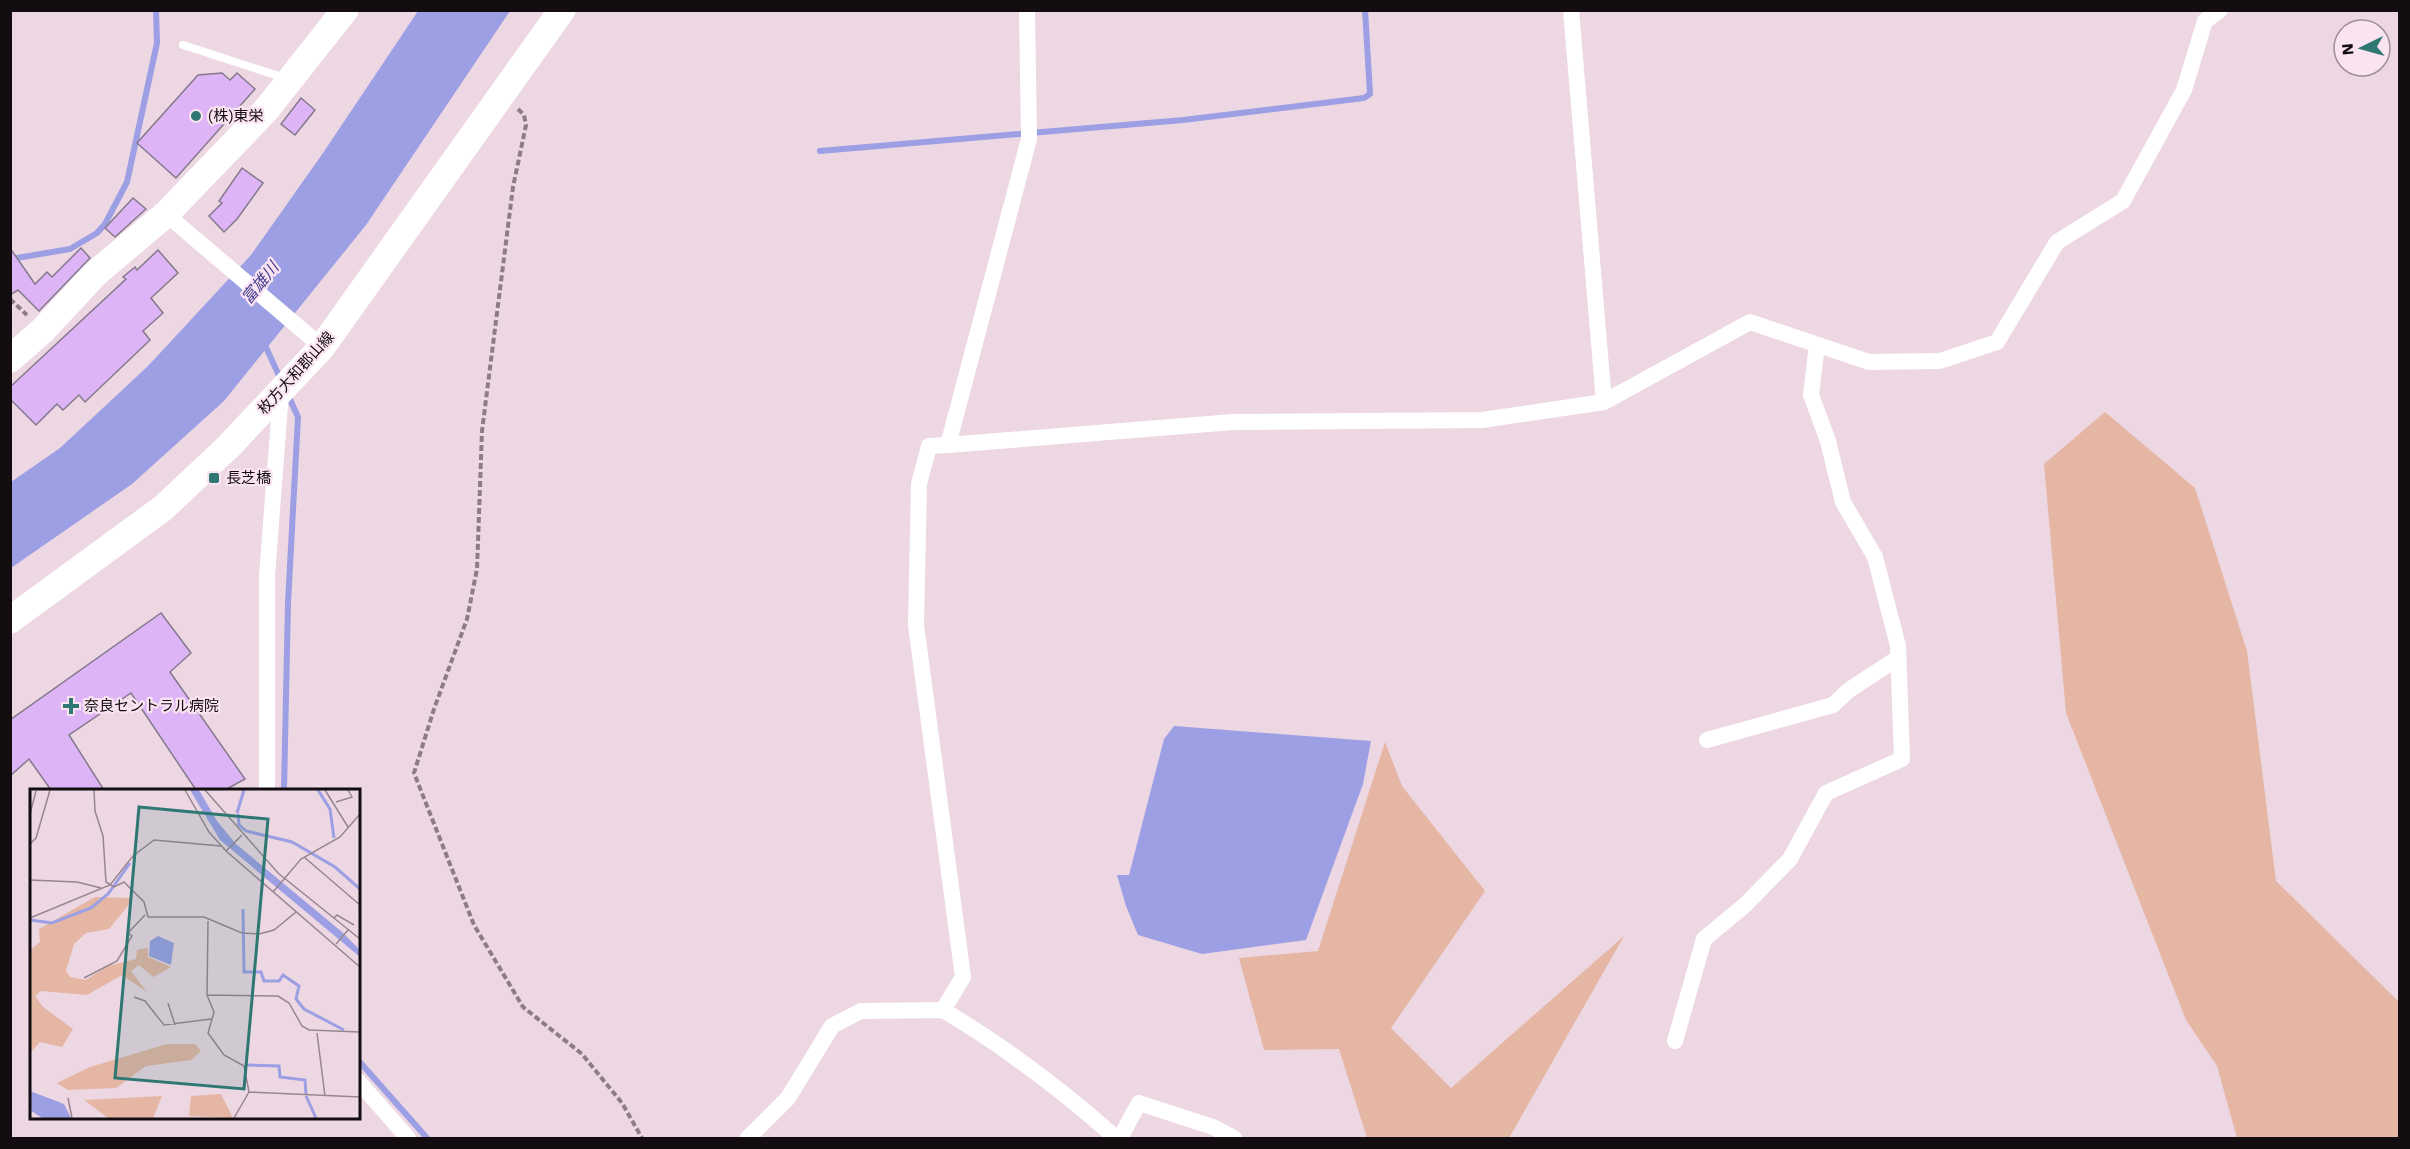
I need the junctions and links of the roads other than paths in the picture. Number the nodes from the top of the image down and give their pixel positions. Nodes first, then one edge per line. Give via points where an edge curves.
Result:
1 (345, 10) edge
2 (562, 10) edge
3 (1027, 10) edge
4 (1571, 10) edge
5 (2220, 10) edge
6 (183, 45) dead end
7 (290, 80) junction
8 (165, 214) junction
9 (315, 340) junction
10 (1816, 345) junction
11 (10, 359) edge
12 (281, 391) junction
13 (1604, 402) junction
14 (948, 445) junction
15 (10, 620) edge
16 (1898, 658) junction
17 (1707, 740) dead end
18 (267, 789) edge
19 (943, 1010) junction
20 (1675, 1041) dead end
21 (360, 1083) edge
22 (408, 1138) edge
23 (748, 1138) edge
24 (1116, 1138) edge
25 (1120, 1138) edge
26 (1234, 1138) edge

1 - 7 main road
2 - 9 main road, 枚方大和郡山線
3 - 14 street via 1029,139
4 - 13 street
5 - 10 street via 2205,21 2184,90 2123,201 2057,242 1997,342 1940,362 1869,362
6 - 7 lane
7 - 8 main road
8 - 9 street
8 - 11 main road via 95,274
9 - 12 main road, 枚方大和郡山線
10 - 13 street via 1750,322
10 - 16 street via 1811,395 1828,441 1843,502 1875,557
12 - 15 main road, 枚方大和郡山線 via 163,508
12 - 18 street via 267,576
13 - 14 street via 1482,420 1233,422
14 - 19 street via 930,446 920,484 916,624 963,977
16 - 17 street via 1833,705
16 - 20 street via 1902,759 1826,793 1790,859 1745,905 1704,939
19 - 23 street via 861,1011 832,1026 788,1098
19 - 24 street via 1011,1053
21 - 22 street
25 - 26 street via 1138,1103 1213,1127

